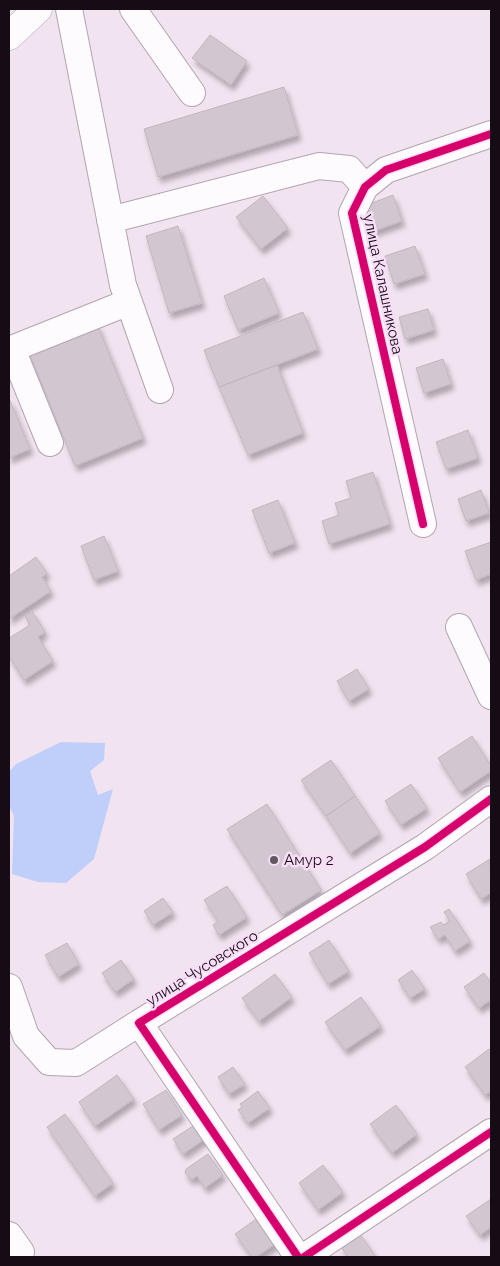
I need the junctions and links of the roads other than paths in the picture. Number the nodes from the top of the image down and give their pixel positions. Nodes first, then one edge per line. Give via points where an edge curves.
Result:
1 (38, 9) edge
2 (69, 9) edge
3 (132, 9) edge
4 (9, 36) edge
5 (192, 93) dead end
6 (491, 134) edge
7 (365, 187) junction
8 (110, 220) junction
9 (129, 302) junction
10 (10, 350) edge
11 (160, 390) dead end
12 (50, 443) dead end
13 (423, 524) dead end
14 (459, 627) dead end
15 (491, 696) edge
16 (491, 799) edge
17 (9, 987) edge
18 (139, 1024) junction
19 (491, 1132) edge
20 (298, 1257) edge
21 (304, 1257) edge

1 - 4 main road
2 - 8 street
3 - 5 street
6 - 7 street, улица Калашникова via 386,170
7 - 8 street via 349,169 319,166
7 - 13 street, улица Калашникова via 352,213
8 - 9 street
9 - 10 street
9 - 11 street
10 - 12 street
14 - 15 street
16 - 18 street, улица Чусовского via 425,847
17 - 18 street, улица Чусовского via 26,1036 49,1062 76,1063
18 - 20 street, улица Чусовского
19 - 21 street

